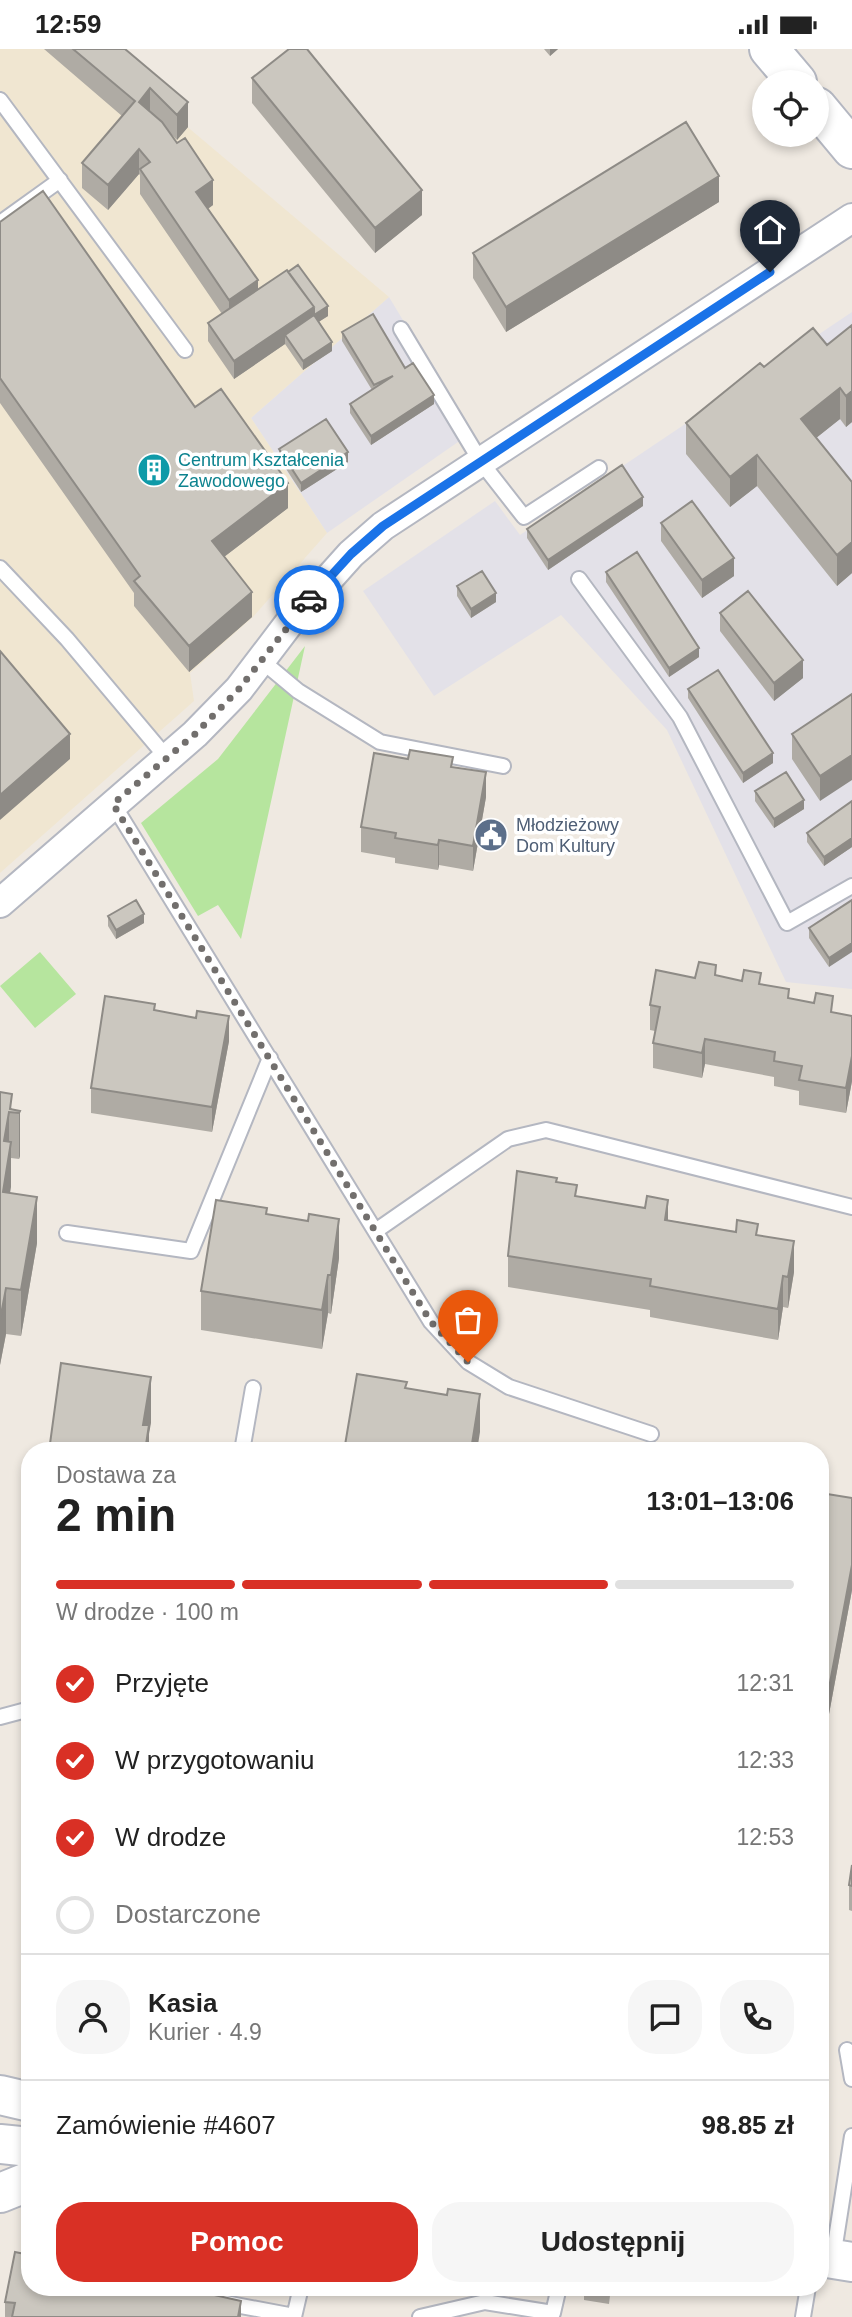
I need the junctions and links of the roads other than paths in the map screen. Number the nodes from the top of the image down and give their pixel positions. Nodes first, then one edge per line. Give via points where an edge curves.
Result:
1 (769, 49) edge
2 (787, 70) edge
3 (0, 100) edge
4 (829, 121) edge
5 (852, 149) edge
6 (60, 180) junction
7 (852, 218) edge
8 (0, 223) edge
9 (401, 329) dead end
10 (186, 350) dead end
11 (481, 462) junction
12 (598, 468) dead end
13 (0, 568) edge
14 (579, 579) dead end
15 (262, 661) junction
16 (167, 758) junction
17 (503, 766) dead end
18 (113, 804) junction
19 (852, 886) edge
20 (0, 903) edge
21 (270, 1058) junction
22 (852, 1207) edge
23 (377, 1230) junction
24 (67, 1233) dead end
25 (253, 1388) dead end
26 (651, 1434) dead end
27 (244, 1442) edge
28 (21, 1711) edge
29 (0, 1717) edge
30 (847, 2050) dead end
31 (852, 2079) edge
32 (0, 2095) edge
33 (21, 2100) edge
34 (852, 2136) edge
35 (0, 2144) edge
36 (21, 2146) edge
37 (21, 2185) edge
38 (0, 2193) edge
39 (835, 2259) edge
40 (298, 2296) edge
41 (557, 2296) edge
42 (806, 2296) edge
43 (212, 2300) edge
44 (294, 2316) edge
45 (420, 2317) edge
46 (803, 2317) edge

1 - 2 street
3 - 6 lane
4 - 5 street
6 - 8 lane
6 - 10 lane
7 - 11 street
9 - 11 lane
11 - 12 lane via 524,517
11 - 15 street via 383,526 351,554
13 - 16 lane
14 - 19 lane via 680,717 787,923
15 - 16 street
15 - 17 lane via 298,691 380,742
16 - 18 street
18 - 20 street
18 - 21 lane
21 - 23 lane
21 - 24 lane via 191,1251
22 - 23 lane via 546,1130 508,1139
23 - 26 lane via 431,1322 468,1362 509,1387
25 - 27 lane
28 - 29 lane
30 - 31 lane
32 - 33 street
34 - 39 lane
35 - 36 street
37 - 38 street
40 - 44 lane
41 - 45 lane via 553,2313 485,2302
42 - 46 lane
43 - 44 lane

